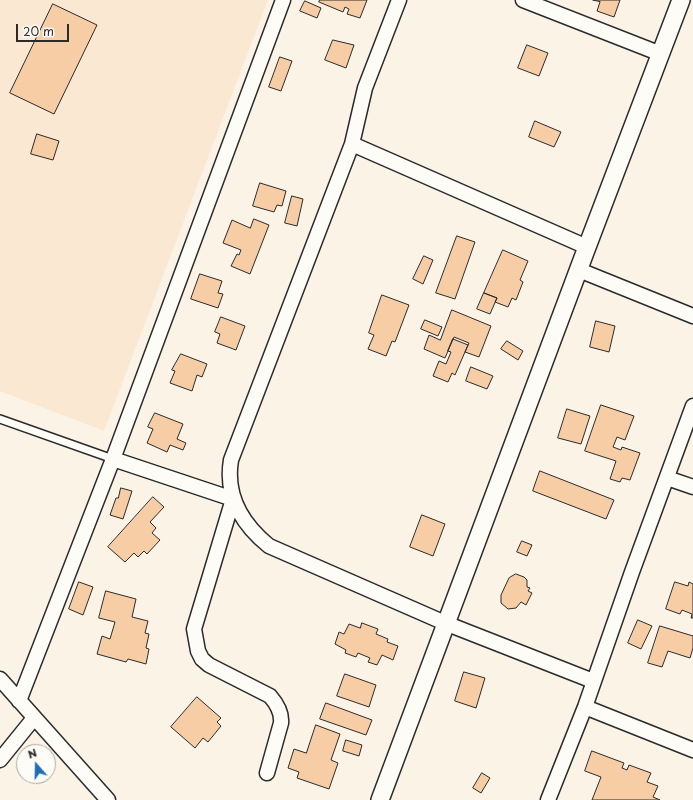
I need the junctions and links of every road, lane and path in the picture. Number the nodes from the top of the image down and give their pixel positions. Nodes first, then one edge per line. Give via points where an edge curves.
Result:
1 (283, 0) edge
2 (399, 0) edge
3 (523, 0) edge
4 (681, 0) edge
5 (661, 54) junction
6 (352, 144) junction
7 (587, 246) junction
8 (579, 270) junction
9 (693, 316) edge
10 (693, 406) edge
11 (0, 419) edge
12 (113, 460) junction
13 (667, 478) junction
14 (693, 487) edge
15 (233, 499) junction
16 (445, 623) junction
17 (0, 679) edge
18 (593, 681) junction
19 (20, 700) junction
20 (585, 707) junction
21 (34, 718) junction
22 (693, 750) edge
23 (0, 760) edge
24 (267, 773) dead end
25 (108, 800) edge
26 (380, 800) edge
27 (548, 800) edge

1 - 12 street
2 - 6 street via 365,88
3 - 5 street
4 - 5 street
5 - 7 street
6 - 7 street
6 - 15 street via 231,460 229,482
7 - 8 street
8 - 9 street
8 - 16 street
10 - 13 street
11 - 12 lane
12 - 15 street
12 - 19 street
13 - 14 street
13 - 18 street
15 - 16 street via 253,531 269,546
15 - 24 street via 194,629 202,659 270,696 276,703 281,723
16 - 18 street
16 - 26 street
17 - 19 street
18 - 20 street
19 - 21 street
20 - 22 street
20 - 27 street
21 - 23 street
21 - 25 street

